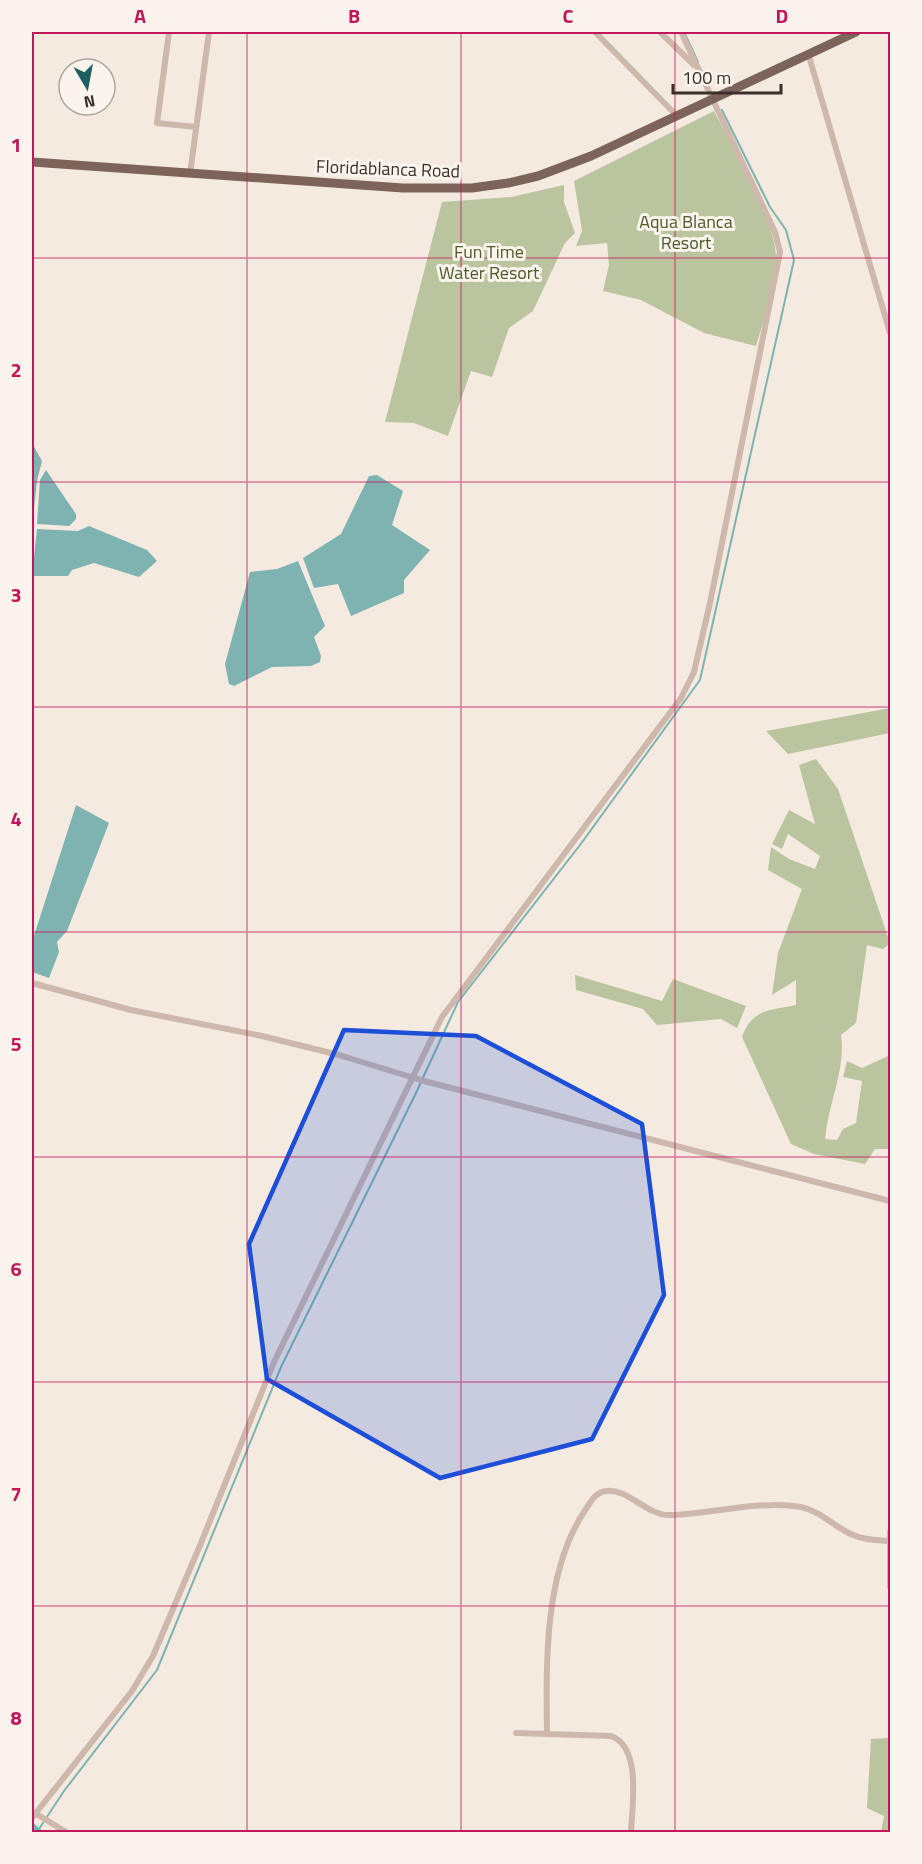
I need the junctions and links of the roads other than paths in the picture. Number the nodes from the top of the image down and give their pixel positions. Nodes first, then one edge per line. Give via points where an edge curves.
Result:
1 (169, 32) edge
2 (209, 32) edge
3 (595, 32) edge
4 (660, 32) edge
5 (681, 32) edge
6 (856, 32) edge
7 (808, 53) junction
8 (696, 67) junction
9 (711, 99) junction
10 (676, 115) junction
11 (196, 127) junction
12 (32, 162) edge
13 (190, 174) junction
14 (891, 333) edge
15 (32, 983) edge
16 (418, 1079) junction
17 (891, 1201) edge
18 (891, 1531) edge
19 (888, 1541) junction
20 (891, 1587) edge
21 (516, 1733) dead end
22 (547, 1734) junction
23 (35, 1815) edge
24 (66, 1833) edge
25 (631, 1833) edge

1 - 11 street via 157,123
2 - 11 street
3 - 10 street
4 - 8 street
5 - 8 street
6 - 7 main road, Floridablanca Road
7 - 9 main road, Floridablanca Road
7 - 14 street
8 - 9 street
9 - 10 main road, Floridablanca Road
9 - 16 street via 775,232 780,252 694,672 674,707 453,1001
10 - 13 main road, Floridablanca Road via 564,167 472,189
11 - 13 street
12 - 13 main road, Floridablanca Road
15 - 16 street via 131,1010 339,1055
16 - 17 street
16 - 23 street via 274,1362 153,1656 132,1691
18 - 19 street
19 - 20 street
19 - 22 street via 861,1538 818,1513 797,1507 669,1515 651,1511 617,1492 598,1494 573,1531 553,1604 547,1644
21 - 22 street
22 - 25 street via 611,1736 623,1744 633,1773
23 - 24 street via 47,1818

